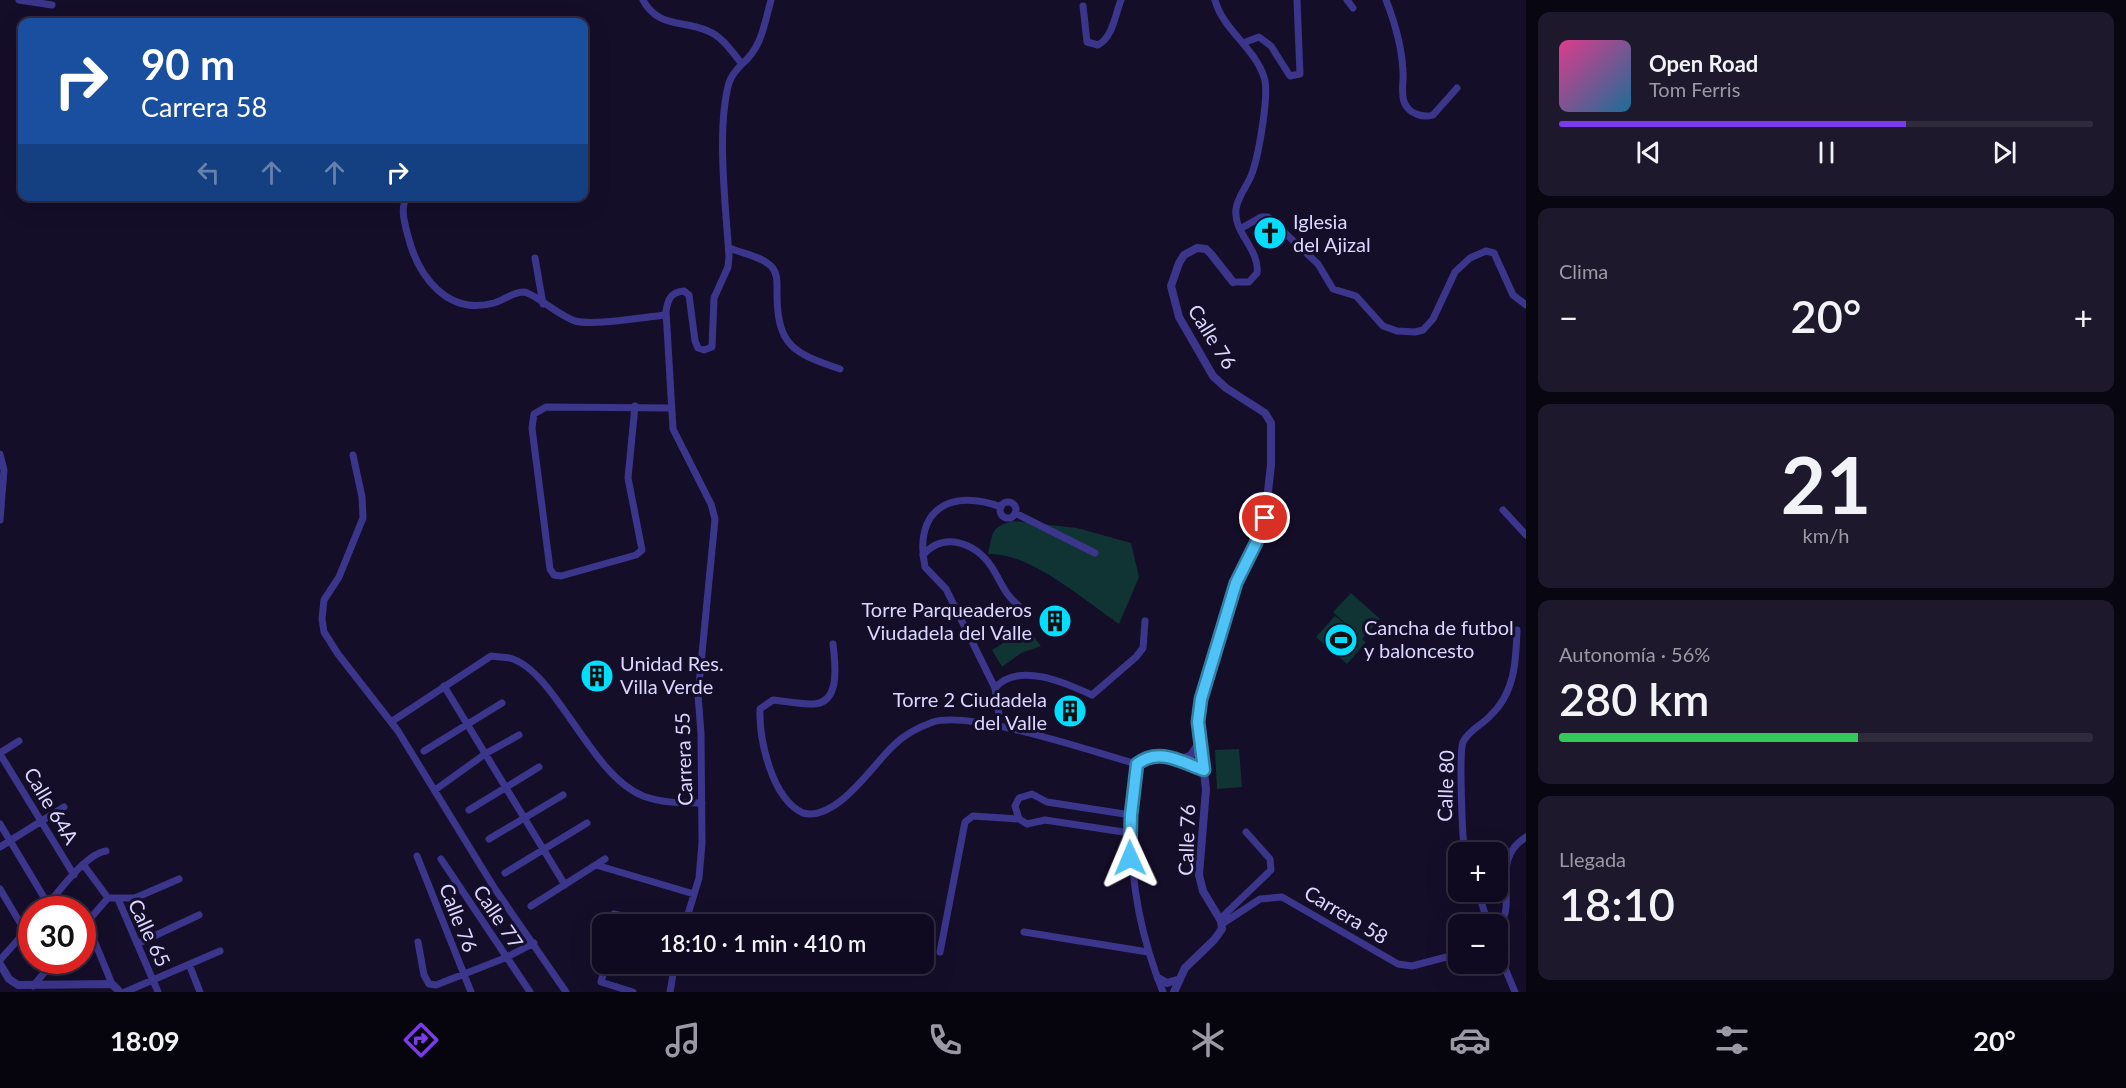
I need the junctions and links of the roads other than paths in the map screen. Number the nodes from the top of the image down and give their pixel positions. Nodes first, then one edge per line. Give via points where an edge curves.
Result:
1 (20, 0) edge
2 (643, 0) edge
3 (771, 0) edge
4 (1121, 0) edge
5 (1215, 0) edge
6 (1297, 0) edge
7 (1347, 0) edge
8 (1386, 0) edge
9 (52, 5) dead end
10 (1083, 6) dead end
11 (1353, 8) dead end
12 (1243, 43) junction
13 (742, 64) junction
14 (1457, 87) dead end
15 (406, 201) edge
16 (1240, 229) junction
17 (729, 248) junction
18 (535, 258) dead end
19 (1233, 282) joint
20 (543, 304) junction
21 (1526, 305) edge
22 (666, 315) junction
23 (840, 369) dead end
24 (635, 406) junction
25 (670, 408) junction
26 (0, 455) edge
27 (353, 455) dead end
28 (1503, 510) dead end
29 (0, 520) edge
30 (1526, 535) edge
31 (1095, 553) dead end
32 (923, 555) junction
33 (1018, 605) dead end
34 (1145, 621) dead end
35 (1516, 630) dead end
36 (833, 644) dead end
37 (444, 686) junction
38 (995, 688) junction
39 (502, 703) dead end
40 (391, 722) junction
41 (466, 724) junction
42 (998, 726) junction
43 (519, 735) dead end
44 (19, 741) dead end
45 (1199, 742) junction
46 (424, 751) dead end
47 (0, 753) edge
48 (485, 754) junction
49 (1175, 759) junction
50 (1137, 764) junction
51 (539, 767) dead end
52 (1204, 770) junction
53 (506, 788) junction
54 (435, 790) junction
55 (563, 795) dead end
56 (702, 803) junction
57 (64, 807) dead end
58 (469, 810) dead end
59 (1131, 815) junction
60 (524, 818) junction
61 (1019, 819) junction
62 (41, 821) junction
63 (587, 823) dead end
64 (0, 824) edge
65 (1246, 832) dead end
66 (1130, 833) junction
67 (1526, 837) edge
68 (489, 839) dead end
69 (10, 840) junction
70 (1464, 842) edge
71 (0, 847) edge
72 (543, 850) junction
73 (105, 851) dead end
74 (417, 856) dead end
75 (605, 859) dead end
76 (441, 860) dead end
77 (83, 864) junction
78 (596, 865) junction
79 (505, 873) dead end
80 (74, 875) junction
81 (179, 879) dead end
82 (565, 885) junction
83 (0, 889) edge
84 (694, 894) junction
85 (40, 896) edge
86 (56, 896) edge
87 (108, 898) junction
88 (118, 899) junction
89 (531, 906) dead end
90 (96, 913) edge
91 (688, 914) edge
92 (1504, 914) edge
93 (199, 915) dead end
94 (18, 918) edge
95 (1221, 922) junction
96 (1024, 932) dead end
97 (18, 941) edge
98 (418, 942) dead end
99 (534, 943) junction
100 (137, 944) junction
101 (96, 950) edge
102 (220, 951) dead end
103 (940, 952) dead end
104 (1148, 952) junction
105 (1448, 957) edge
106 (505, 958) junction
107 (0, 962) edge
108 (189, 964) junction
109 (43, 974) edge
110 (462, 974) junction
111 (603, 974) edge
112 (671, 974) edge
113 (1508, 974) edge
114 (1158, 978) junction
115 (153, 980) junction
116 (1177, 980) junction
117 (112, 984) junction
118 (33, 986) junction
119 (122, 992) edge
120 (158, 992) edge
121 (200, 992) edge
122 (471, 992) edge
123 (530, 992) edge
124 (566, 992) edge
125 (633, 992) edge
126 (670, 992) edge
127 (1163, 992) edge
128 (1174, 992) edge
129 (1515, 992) edge

1 - 9 street
2 - 13 street via 664,22 691,25 719,37
3 - 13 street via 760,42
4 - 10 street via 1110,32 1098,45 1087,42
5 - 12 street via 1220,15
6 - 12 street via 1300,74 1290,76 1271,46 1259,37
7 - 11 street
8 - 14 street via 1397,30 1407,108 1422,116 1433,115
12 - 16 street via 1266,83 1254,166 1236,211
13 - 17 street via 729,81 723,132
15 - 20 street via 411,246 426,278 438,292 452,300 481,304 522,292
16 - 19 street, Calle 76 via 1257,260 1257,273 1252,281
16 - 21 street via 1268,217 1318,264 1333,289 1356,296 1383,326 1397,331 1415,332 1430,325 1455,272 1470,258 1486,251 1494,253 1513,295
17 - 22 street via 728,267 714,298 712,347 698,348 692,332 691,298 684,291 674,293 668,300
17 - 23 street via 772,267 777,285 777,321 784,337 814,360
18 - 20 street
19 - 45 street, Calle 76 via 1206,249 1197,248 1184,255 1171,286 1179,317 1213,376 1265,413 1271,423 1265,518 1236,583 1201,699
20 - 22 street via 582,322
22 - 25 street
24 - 24 street via 628,478 642,550 636,555 554,575 550,569 532,417 546,407
24 - 25 street
25 - 56 street, Carrera 55 via 673,429 715,519 698,695
26 - 29 street via 4,470
27 - 40 street via 363,518 339,576 324,600 322,619 324,632 338,654
28 - 30 street
31 - 32 street via 1015,513 1005,518 1001,507 967,500 940,508 927,521
32 - 33 street via 948,540 974,549 991,566 1005,594
32 - 38 street via 925,567 946,589
34 - 38 street via 1143,648 1092,695 1024,675 1001,682
35 - 70 street, Calle 80 via 1516,665 1509,688 1492,715 1470,733 1461,749
36 - 42 street via 836,680 827,697 811,705 773,700 760,709 766,760 799,811 815,813 842,800 895,744 920,727 953,719
37 - 40 street
37 - 41 street
37 - 56 street via 491,656 511,658 537,677 614,776 640,795 667,803
38 - 42 street
39 - 41 street
40 - 54 street
41 - 46 street
41 - 48 street
42 - 50 street
43 - 48 street
44 - 47 street
45 - 49 street via 1191,755
45 - 52 street, Calle 76
47 - 62 street, Calle 64A
48 - 53 street
48 - 54 street
49 - 50 street via 1153,755
49 - 52 street
50 - 59 street
51 - 53 street
52 - 95 street, Calle 76 via 1200,875 1203,891
53 - 58 street
53 - 60 street
54 - 99 street via 495,889
55 - 60 street
56 - 84 street, Carrera 55 via 699,878
57 - 62 street
59 - 61 street via 1047,802 1028,794 1017,801
59 - 66 street
60 - 68 street
60 - 72 street
61 - 66 street via 1027,824 1045,820
61 - 103 street via 973,816 965,822
62 - 69 street
62 - 80 street, Calle 64A
63 - 72 street
64 - 69 street
65 - 95 street via 1270,859 1271,870
66 - 104 street via 1133,886
67 - 92 street via 1507,859
69 - 71 street
69 - 85 street
72 - 79 street
72 - 82 street
73 - 77 street
74 - 110 street, Calle 76
75 - 78 street
76 - 106 street, Calle 77
77 - 80 street
77 - 87 street, Calle 65
78 - 82 street
78 - 84 street
80 - 86 street
81 - 88 street via 135,898
82 - 89 street
83 - 94 street
84 - 91 street, Carrera 55
87 - 88 street, Calle 65
87 - 90 street
88 - 100 street, Calle 65
93 - 100 street
95 - 105 street, Carrera 58 via 1260,899 1282,897 1398,964 1412,966
95 - 116 street via 1214,940 1192,959
96 - 104 street
97 - 107 street
98 - 110 street via 429,984
99 - 106 street
99 - 124 street
100 - 115 street, Calle 65
101 - 117 street
102 - 108 street
104 - 114 street
106 - 110 street
106 - 123 street, Calle 77
107 - 118 street via 13,983
108 - 115 street
108 - 121 street
109 - 118 street
110 - 122 street, Calle 76
111 - 125 street via 601,982
112 - 126 street
113 - 129 street
114 - 116 street via 1167,983
114 - 127 street
115 - 119 street
115 - 120 street, Calle 65
116 - 128 street
117 - 118 street
117 - 119 street

